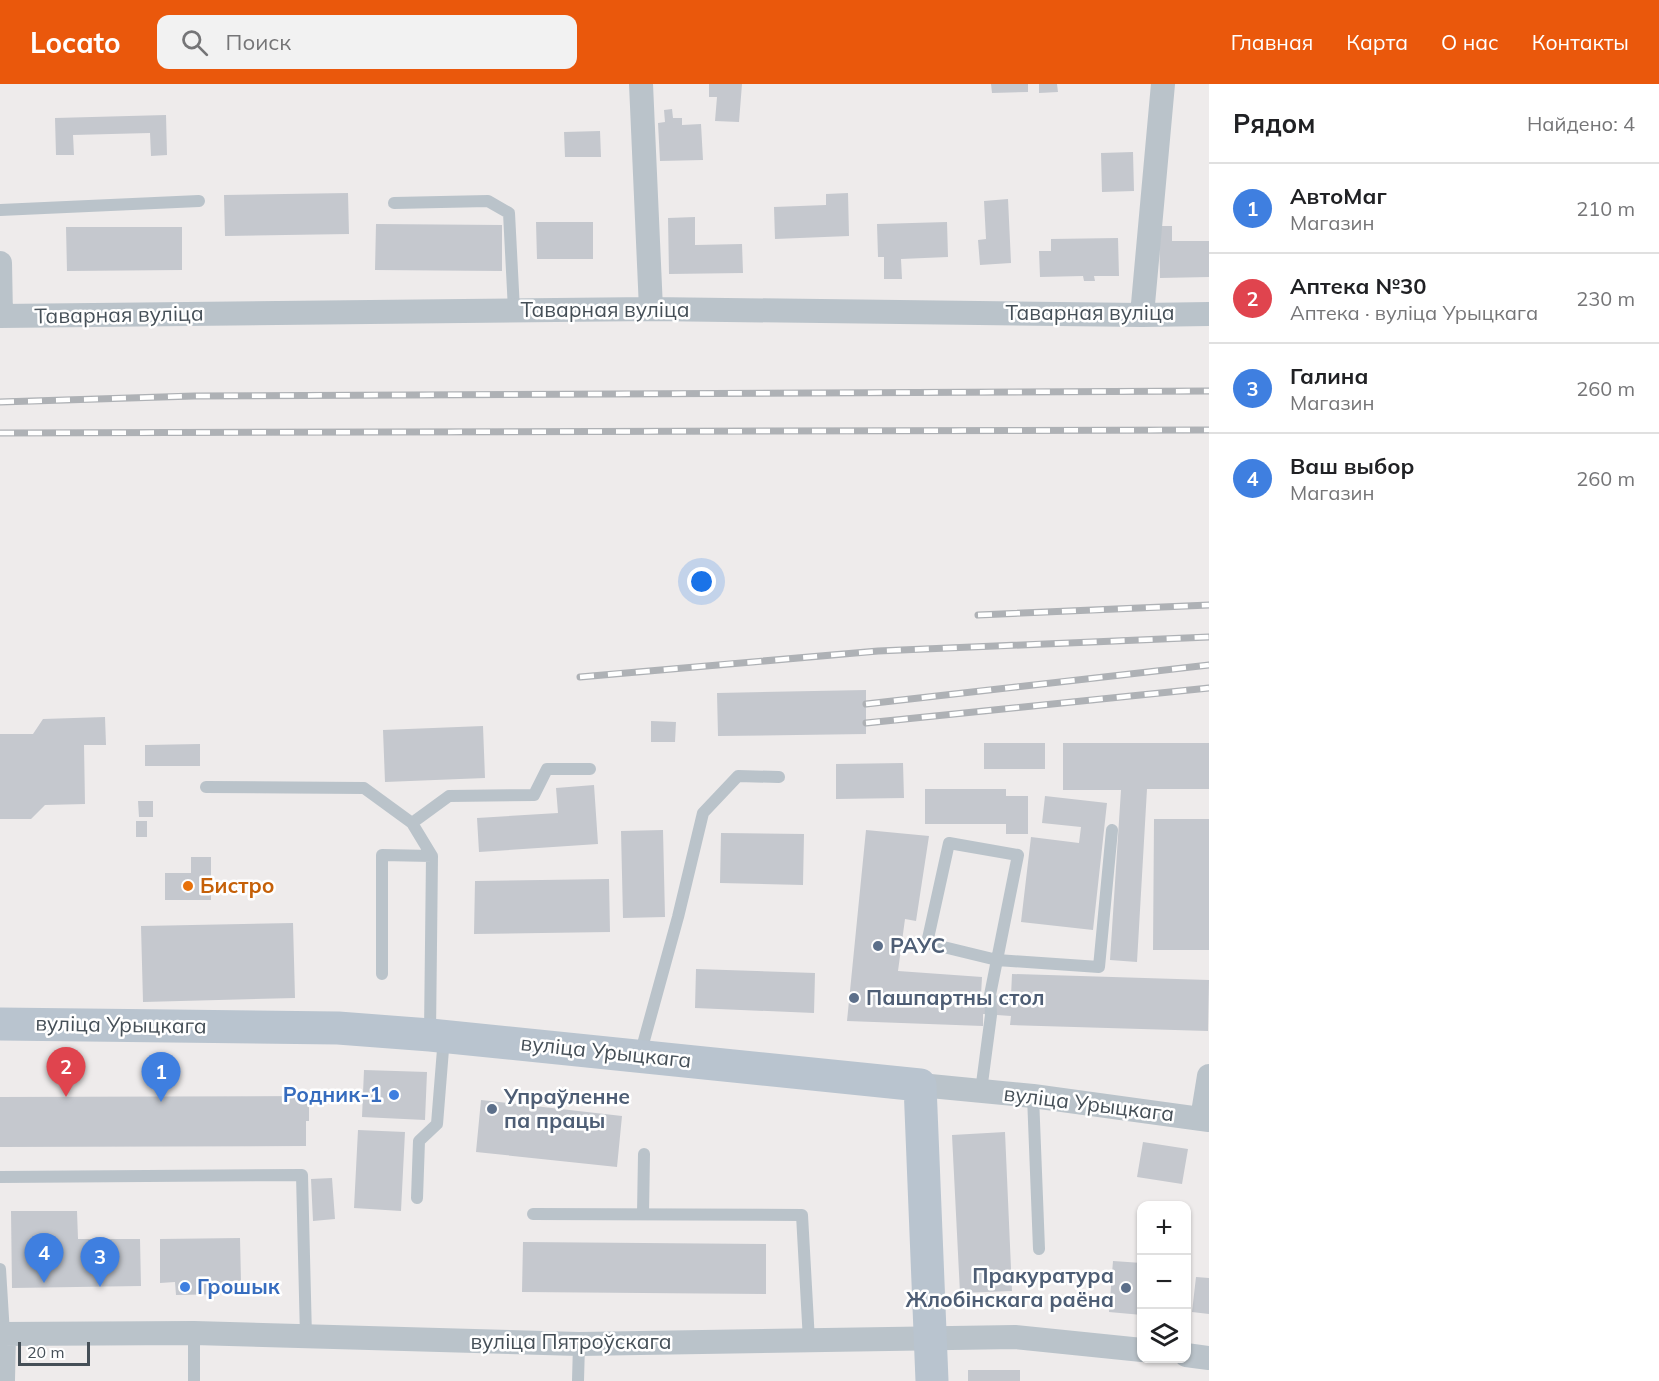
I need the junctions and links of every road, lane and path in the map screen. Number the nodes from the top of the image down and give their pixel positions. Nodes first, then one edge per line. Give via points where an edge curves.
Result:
1 (641, 84) edge
2 (1163, 84) edge
3 (199, 201) dead end
4 (394, 203) dead end
5 (0, 210) edge
6 (0, 263) edge
7 (651, 309) junction
8 (514, 310) junction
9 (1209, 314) edge
10 (1142, 315) junction
11 (0, 316) edge
12 (590, 769) dead end
13 (779, 777) dead end
14 (206, 787) dead end
15 (412, 822) junction
16 (1112, 830) dead end
17 (432, 856) junction
18 (997, 960) junction
19 (382, 974) dead end
20 (0, 1024) edge
21 (437, 1035) junction
22 (640, 1056) junction
23 (1209, 1076) edge
24 (920, 1085) junction
25 (981, 1091) junction
26 (1033, 1096) junction
27 (1205, 1119) edge
28 (644, 1154) dead end
29 (0, 1177) edge
30 (417, 1198) dead end
31 (533, 1214) dead end
32 (643, 1214) junction
33 (1039, 1249) dead end
34 (0, 1269) edge
35 (194, 1333) junction
36 (2, 1334) edge
37 (306, 1337) junction
38 (930, 1338) junction
39 (809, 1341) junction
40 (579, 1344) junction
41 (1137, 1349) edge
42 (1191, 1356) edge
43 (1209, 1358) edge
44 (3, 1380) edge
45 (194, 1381) edge
46 (578, 1381) edge
47 (932, 1381) edge

1 - 7 street
2 - 10 street
3 - 5 lane
4 - 8 lane via 488,201 509,213
6 - 11 street
7 - 8 street, Таварная вуліца
7 - 10 street, Таварная вуліца
8 - 11 street, Таварная вуліца
9 - 10 street, Таварная вуліца
12 - 15 lane via 547,769 534,795 449,796
13 - 22 lane via 738,776 703,813
14 - 15 lane via 364,788
15 - 17 lane
16 - 18 lane via 1100,967
17 - 19 lane via 382,855
17 - 21 lane
18 - 18 lane via 1018,855 949,843 927,943
18 - 25 lane
20 - 21 main road, вуліца Урыцкага via 327,1028
21 - 22 main road, вуліца Урыцкага
21 - 30 lane via 437,1124 418,1142
22 - 24 main road, вуліца Урыцкага
23 - 27 street
24 - 25 street, вуліца Урыцкага
24 - 38 main road
25 - 26 street, вуліца Урыцкага
26 - 27 street, вуліца Урыцкага
26 - 33 lane
28 - 32 lane
29 - 37 lane via 302,1175
31 - 32 lane
32 - 39 lane via 802,1215
34 - 36 lane
35 - 36 street, вуліца Пятроўскага
35 - 37 street, вуліца Пятроўскага
35 - 45 lane
36 - 44 street
37 - 40 street, вуліца Пятроўскага
38 - 39 street, вуліца Пятроўскага
38 - 41 street, вуліца Пятроўскага via 1015,1336
38 - 47 main road
39 - 40 street, вуліца Пятроўскага
40 - 46 lane
42 - 43 street

